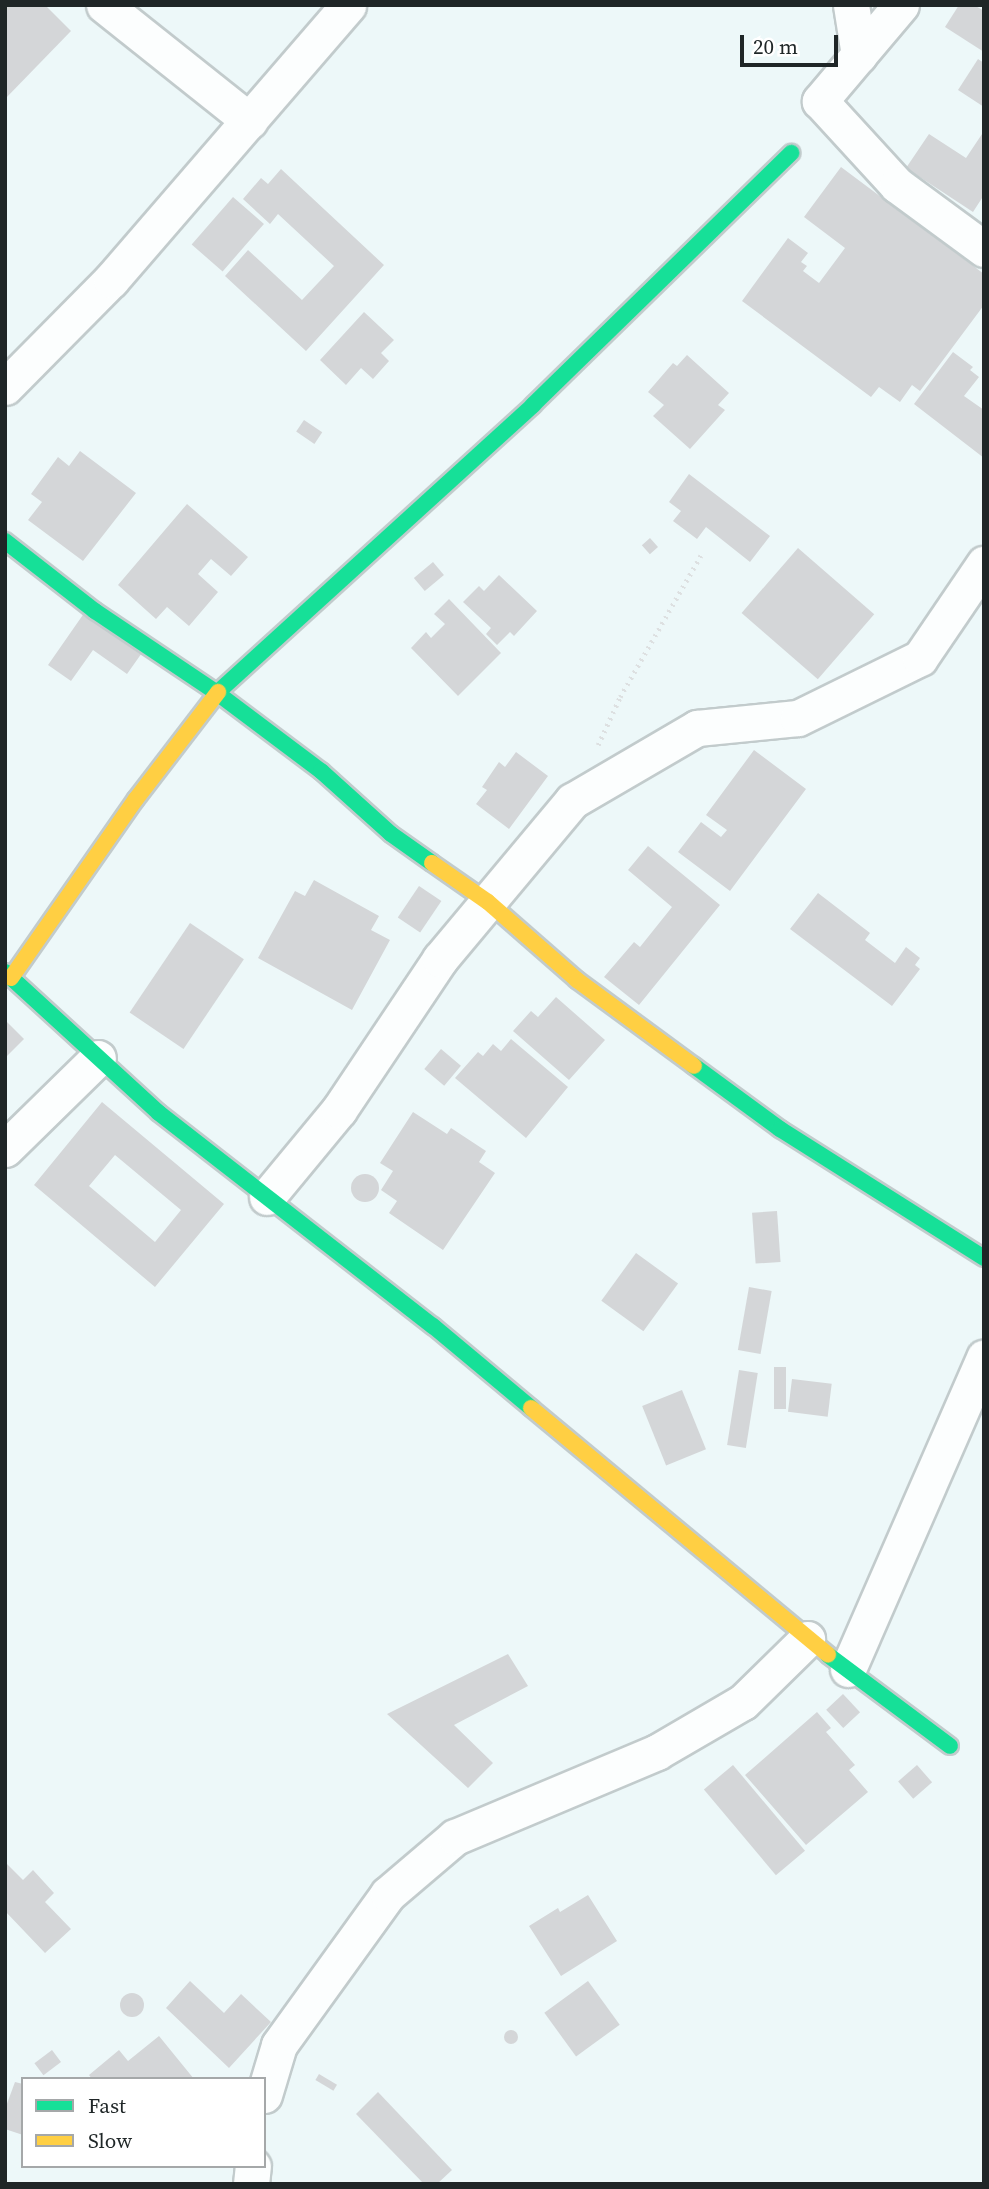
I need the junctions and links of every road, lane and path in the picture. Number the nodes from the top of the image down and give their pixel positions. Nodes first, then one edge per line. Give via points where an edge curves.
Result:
1 (104, 5) edge
2 (348, 5) edge
3 (852, 5) edge
4 (901, 5) edge
5 (859, 55) junction
6 (250, 121) junction
7 (791, 153) dead end
8 (984, 250) edge
9 (5, 387) edge
10 (5, 541) edge
11 (701, 555) dead end
12 (984, 564) edge
13 (217, 693) junction
14 (593, 755) dead end
15 (488, 902) junction
16 (8, 975) edge
17 (98, 1058) junction
18 (5, 1149) edge
19 (267, 1197) junction
20 (984, 1258) edge
21 (984, 1357) edge
22 (807, 1639) junction
23 (848, 1669) junction
24 (950, 1746) dead end
25 (266, 2088) edge

1 - 6 street
2 - 6 street
3 - 5 street
4 - 5 street
5 - 8 street via 820,101 897,185
6 - 9 street via 111,280
7 - 13 street via 533,405
10 - 13 street via 95,611
11 - 14 path via 620,697
12 - 15 street via 919,658 798,718 697,728 572,801
13 - 15 street via 321,771 391,834
13 - 16 street
15 - 19 street via 440,959 339,1110
15 - 20 street via 577,980 780,1129
16 - 17 street
17 - 18 street
17 - 19 street via 159,1113
19 - 22 street via 433,1326
21 - 23 street
22 - 23 street
22 - 25 street via 743,1702 656,1752 455,1837 388,1894 279,2045
23 - 24 street

